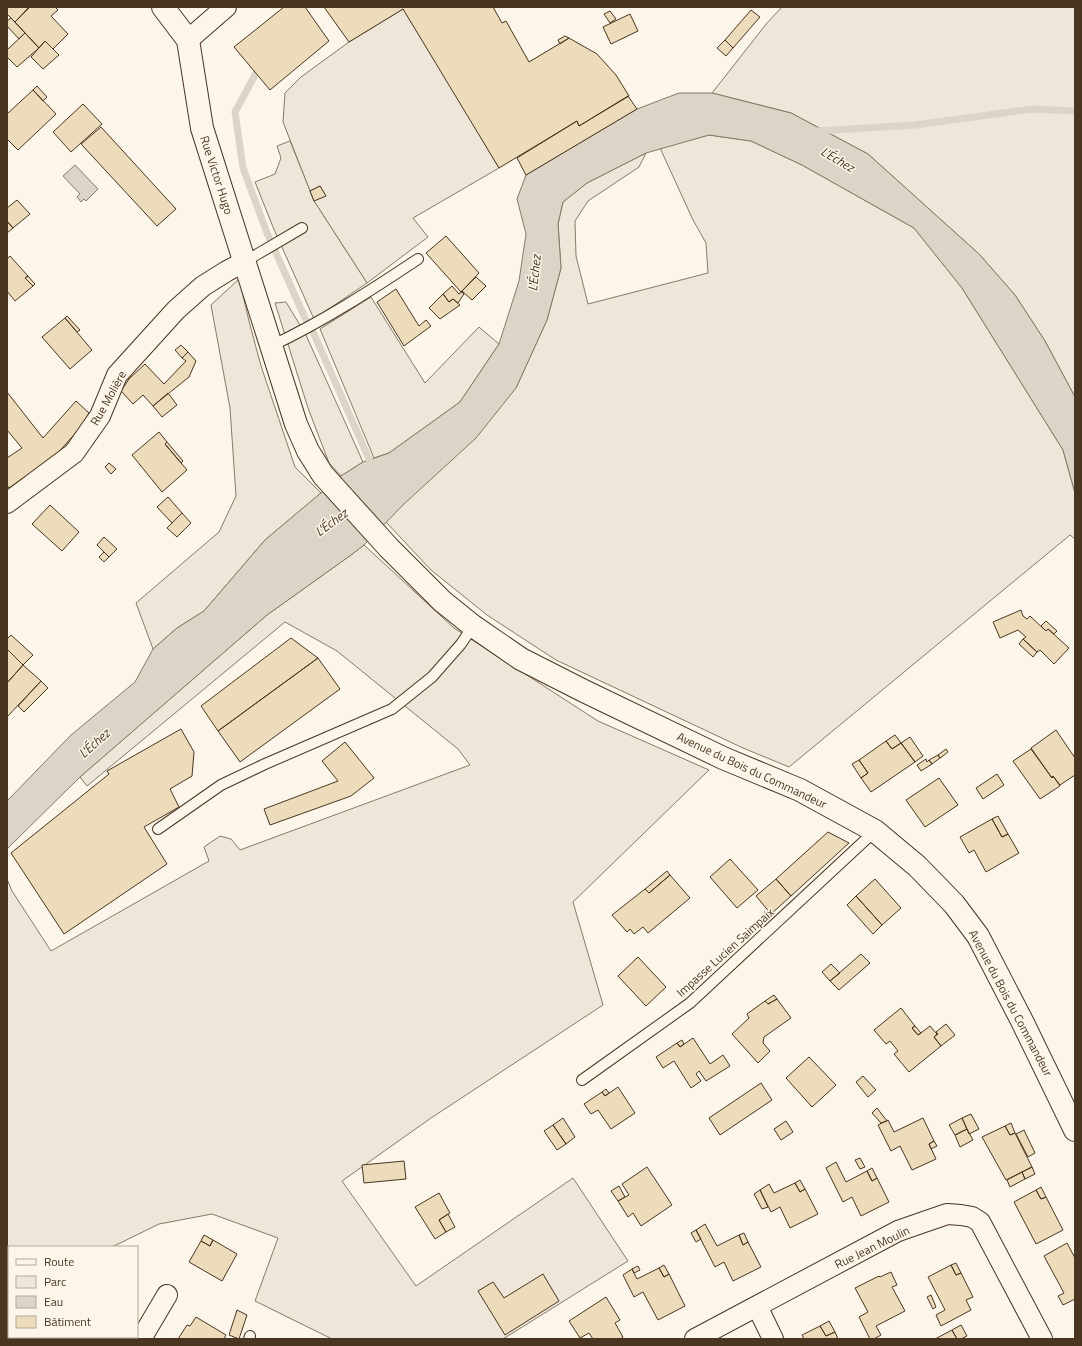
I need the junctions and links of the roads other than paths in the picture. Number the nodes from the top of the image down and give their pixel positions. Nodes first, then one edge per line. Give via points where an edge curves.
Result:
1 (163, 7) edge
2 (226, 7) edge
3 (188, 40) junction
4 (302, 228) dead end
5 (418, 259) dead end
6 (244, 262) junction
7 (271, 346) junction
8 (7, 503) edge
9 (388, 548) joint
10 (473, 626) junction
11 (158, 829) dead end
12 (875, 831) junction
13 (582, 1080) dead end
14 (1075, 1130) edge
15 (167, 1295) dead end
16 (757, 1306) junction
17 (141, 1339) edge
18 (695, 1339) edge
19 (773, 1339) edge
20 (1042, 1339) edge

1 - 3 main road, Rue Victor Hugo
2 - 3 street
3 - 6 main road, Rue Victor Hugo via 202,128
4 - 6 lane
5 - 7 lane via 318,322
6 - 7 main road, Rue Victor Hugo
6 - 8 street, Rue Molière via 203,286 176,310 117,375 100,416 74,453
7 - 9 main road, Rue Victor Hugo via 296,424 308,451 323,475
9 - 10 main road, Avenue du Bois du Commandeur via 442,601
10 - 11 lane via 432,677 392,709 221,785
10 - 12 main road, Avenue du Bois du Commandeur via 528,662 723,758 800,790
12 - 13 lane, Impasse Lucien Saimpaix via 690,1003
12 - 14 main road, Avenue du Bois du Commandeur via 917,866 954,904 978,936
15 - 17 street
16 - 18 street, Rue Jean Moulin
16 - 19 street
16 - 20 street, Rue Jean Moulin via 898,1232 947,1214 961,1215 980,1222

